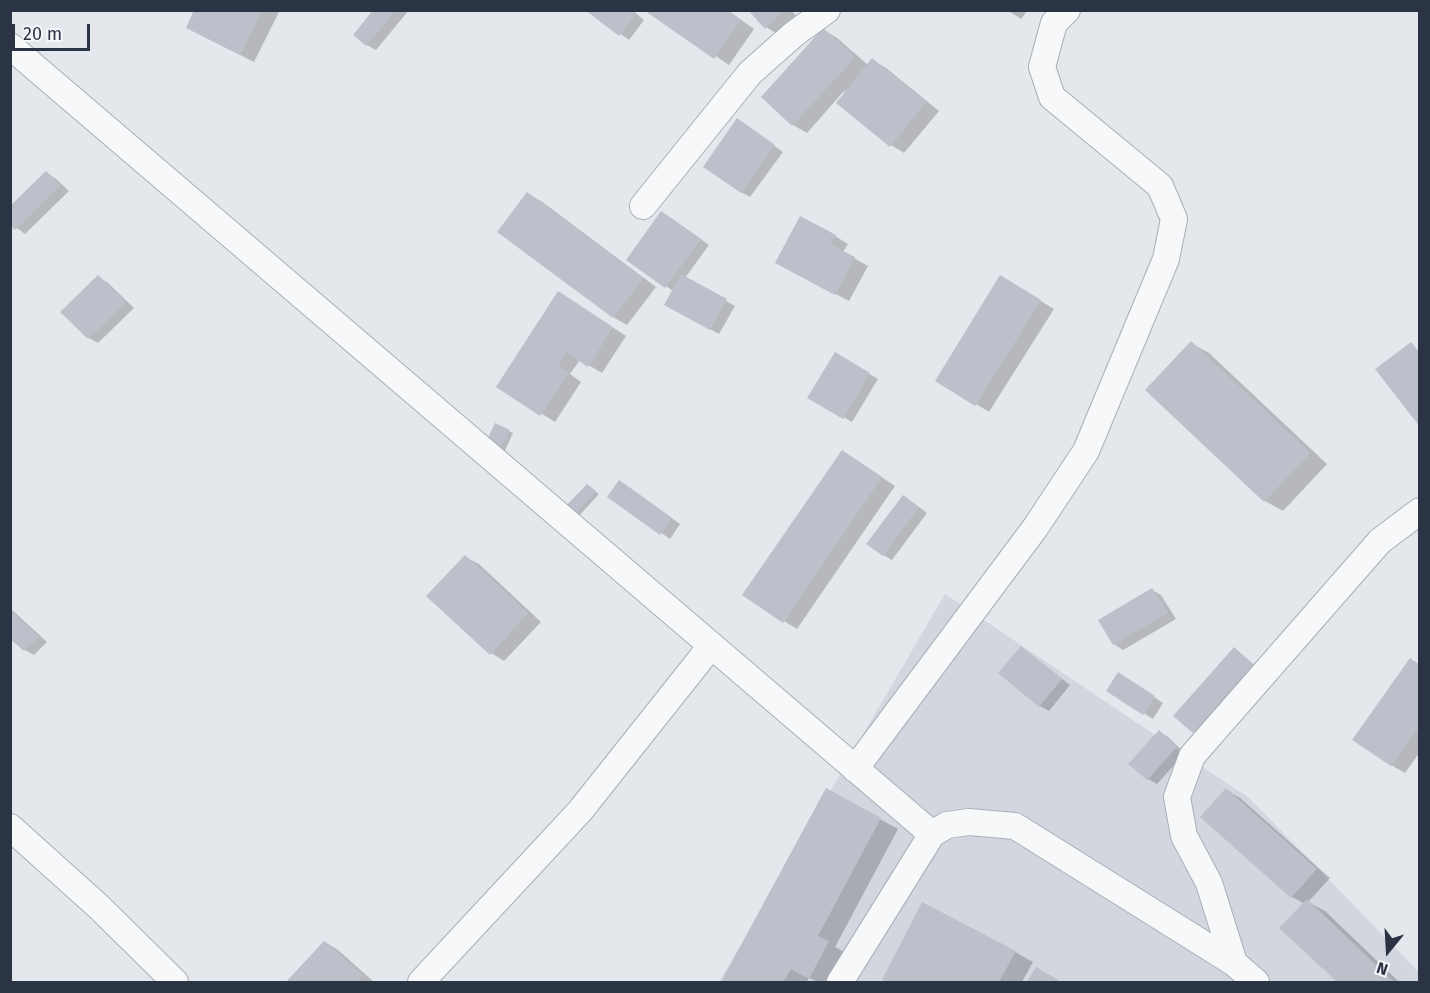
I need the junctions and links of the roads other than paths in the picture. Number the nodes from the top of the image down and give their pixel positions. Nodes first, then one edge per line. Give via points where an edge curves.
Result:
1 (826, 10) edge
2 (1067, 10) edge
3 (10, 46) edge
4 (643, 206) dead end
5 (1419, 511) edge
6 (711, 645) junction
7 (855, 769) junction
8 (10, 827) edge
9 (932, 834) junction
10 (1234, 963) junction
11 (175, 982) edge
12 (421, 982) edge
13 (840, 982) edge
14 (1256, 982) edge

1 - 4 street via 750,73
2 - 7 street via 1054,23 1042,67 1052,97 1160,186 1174,219 1166,259 1086,452 1035,528
3 - 6 street
5 - 10 street via 1380,541 1192,756 1177,797 1184,836 1209,883
6 - 7 street
6 - 12 street via 580,811
7 - 9 street
8 - 11 street
9 - 10 street via 947,825 969,822 1015,826
9 - 13 street
10 - 14 street

